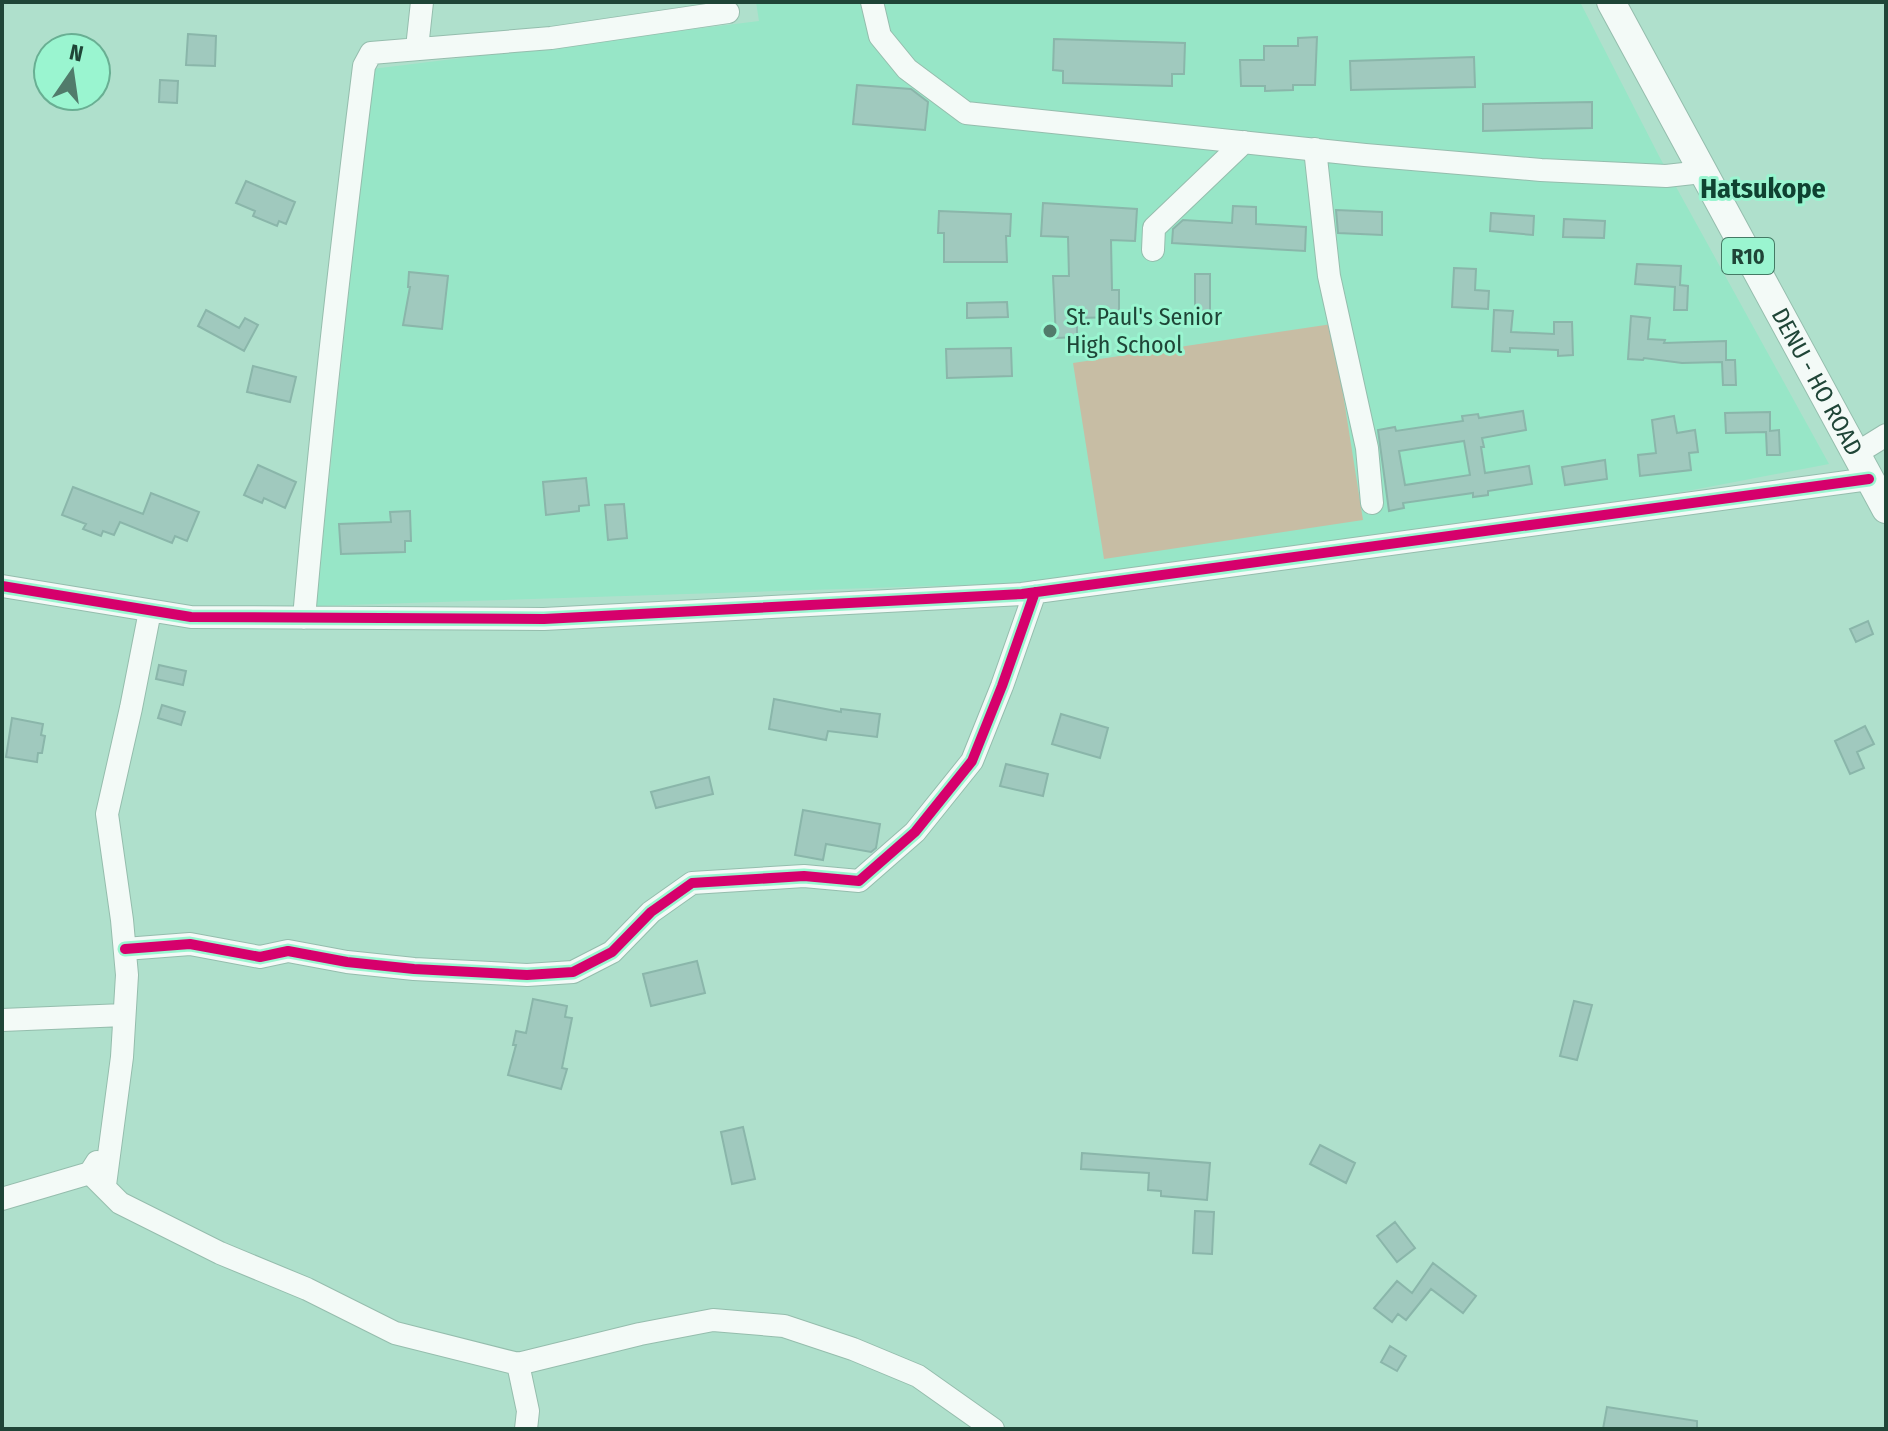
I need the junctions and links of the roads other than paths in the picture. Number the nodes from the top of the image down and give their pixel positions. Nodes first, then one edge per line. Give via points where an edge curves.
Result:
1 (422, 2) edge
2 (872, 2) edge
3 (1611, 2) edge
4 (665, 12) edge
5 (728, 12) dead end
6 (417, 48) junction
7 (1244, 142) junction
8 (1315, 149) junction
9 (1702, 172) junction
10 (1153, 250) dead end
11 (1886, 435) edge
12 (1857, 453) junction
13 (1869, 479) junction
14 (1372, 503) dead end
15 (1886, 509) edge
16 (2, 586) edge
17 (1035, 592) junction
18 (150, 611) junction
19 (304, 618) junction
20 (125, 949) junction
21 (124, 1015) junction
22 (2, 1020) edge
23 (97, 1179) junction
24 (2, 1199) edge
25 (518, 1364) junction
26 (526, 1429) edge
27 (993, 1429) edge

1 - 6 street
2 - 7 street via 880,36 907,69 966,113
3 - 9 main road, DENU - HO ROAD / R10
4 - 5 street
4 - 6 street via 551,38
6 - 19 street via 371,53 364,66
7 - 8 street
7 - 10 street via 1154,228
8 - 9 street via 1541,170 1666,176
8 - 14 street via 1329,276 1367,448
9 - 12 main road, DENU - HO ROAD / R10
11 - 12 street
12 - 13 main road, DENU - HO ROAD / R10
13 - 15 main road, DENU - HO ROAD / R10
13 - 17 street
16 - 18 street
17 - 19 street via 544,619
17 - 20 street via 972,761 915,832 859,881 804,876 692,883 651,912 612,952 573,972 414,969 288,951 260,957 190,944
18 - 19 street via 191,617
18 - 20 street via 107,814
20 - 21 street
21 - 22 street
21 - 23 street via 109,1145
23 - 24 street
23 - 25 street via 120,1203 395,1333
25 - 26 street via 528,1411
25 - 27 street via 713,1320 784,1326 918,1376

